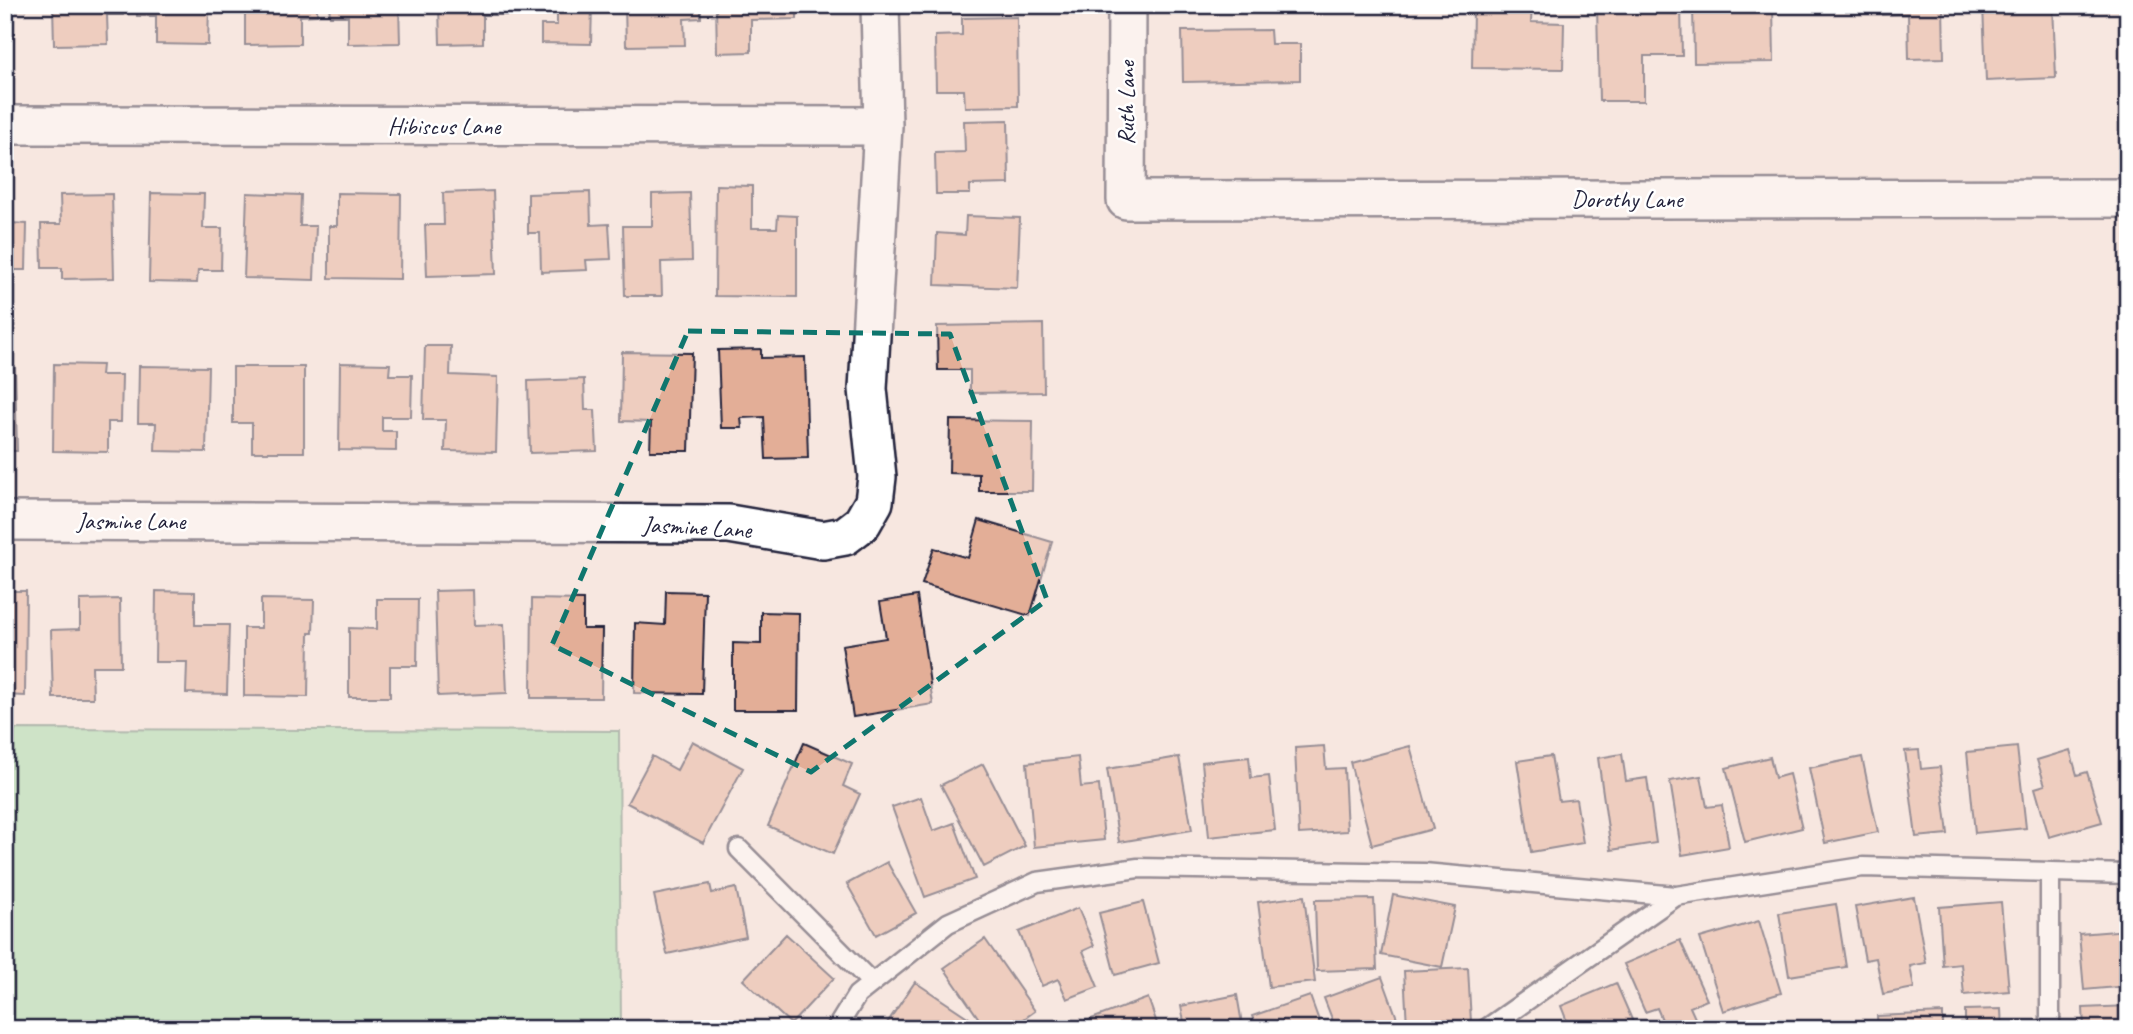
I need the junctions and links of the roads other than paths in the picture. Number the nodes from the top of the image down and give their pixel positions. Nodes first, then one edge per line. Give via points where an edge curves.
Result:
1 (880, 5) edge
2 (1127, 5) edge
3 (5, 125) edge
4 (883, 126) junction
5 (2128, 198) edge
6 (1126, 200) joint
7 (5, 521) edge
8 (739, 849) dead end
9 (2050, 873) junction
10 (2128, 874) edge
11 (1676, 896) junction
12 (872, 983) junction
13 (836, 1029) edge
14 (1486, 1029) edge
15 (2050, 1029) edge

1 - 4 street, Jasmine Lane
2 - 6 street, Ruth Lane
3 - 4 street, Hibiscus Lane
4 - 7 street, Jasmine Lane via 869,389 877,477 874,502 862,523 845,536 823,540 729,524
5 - 6 street, Dorothy Lane
8 - 12 lane
9 - 10 lane
9 - 11 lane via 1863,867
9 - 15 lane
11 - 12 lane via 1424,873 1138,868 1037,882 948,923
11 - 14 lane
12 - 13 lane via 857,995

